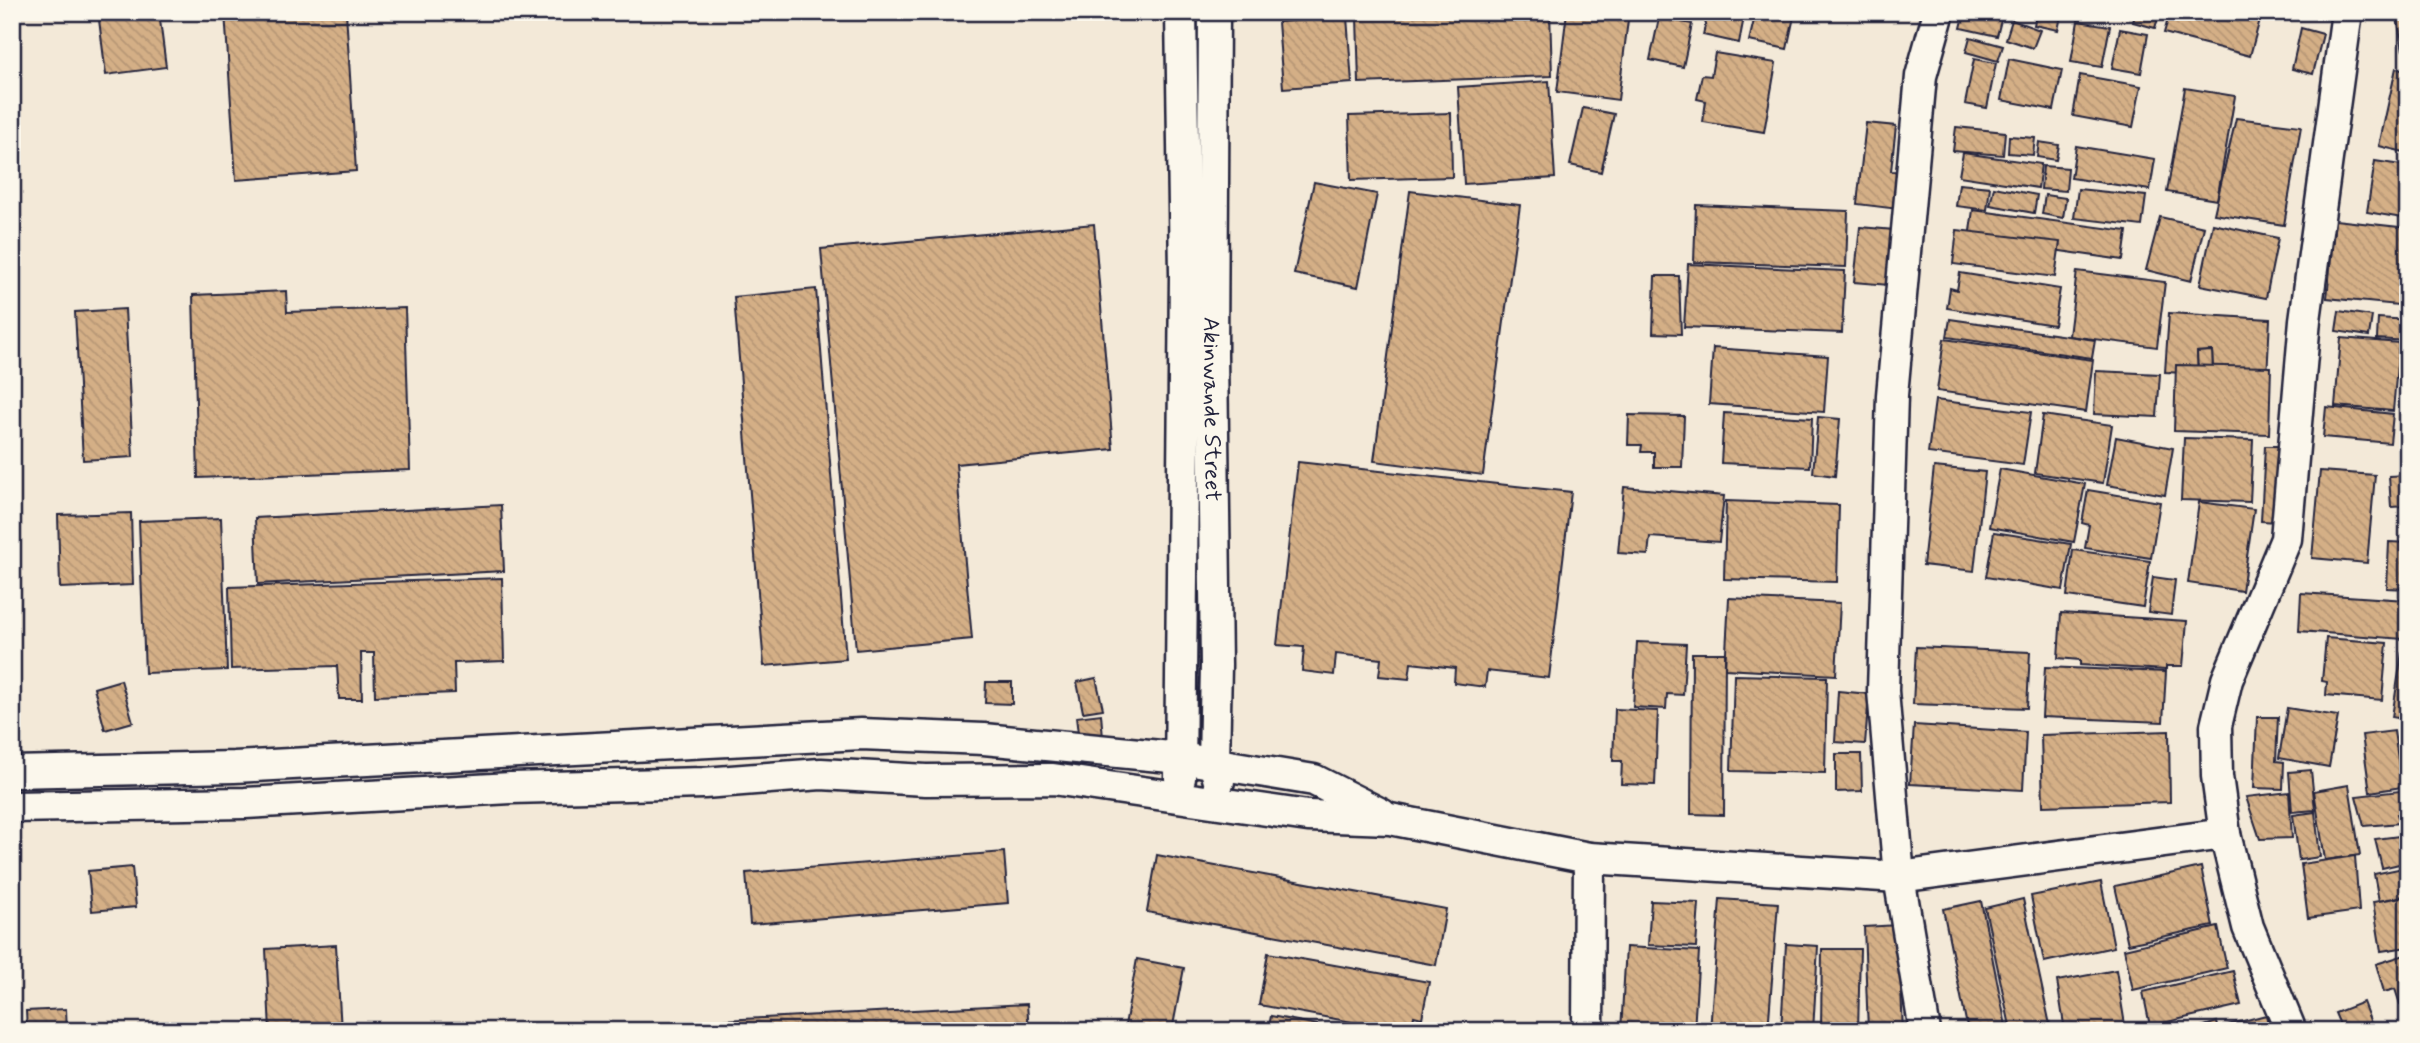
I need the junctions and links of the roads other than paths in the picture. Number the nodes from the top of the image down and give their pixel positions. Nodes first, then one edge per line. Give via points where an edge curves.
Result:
1 (1181, 12) edge
2 (1214, 12) edge
3 (1939, 12) edge
4 (2347, 12) edge
5 (1181, 758) junction
6 (1214, 763) junction
7 (12, 772) edge
8 (1178, 798) junction
9 (1226, 806) junction
10 (12, 807) edge
11 (1390, 819) junction
12 (2225, 834) junction
13 (1589, 858) junction
14 (1899, 877) junction
15 (1587, 1031) edge
16 (1925, 1031) edge
17 (2291, 1031) edge

1 - 5 street, Akinwande Street via 1185,287
2 - 6 street, Akinwande Street
3 - 14 street via 1922,76 1892,395 1883,691
4 - 12 street via 2305,320 2286,539 2227,680 2216,726
5 - 6 street
5 - 7 street via 984,739 861,734 247,766
5 - 8 street, Akinwande Street
6 - 9 street, Akinwande Street
6 - 11 street via 1314,780
8 - 9 street
8 - 10 street via 1053,779 926,780 821,774 245,803
9 - 11 street
11 - 13 street
12 - 14 street
12 - 17 street via 2248,927
13 - 14 street
13 - 15 street
14 - 16 street

